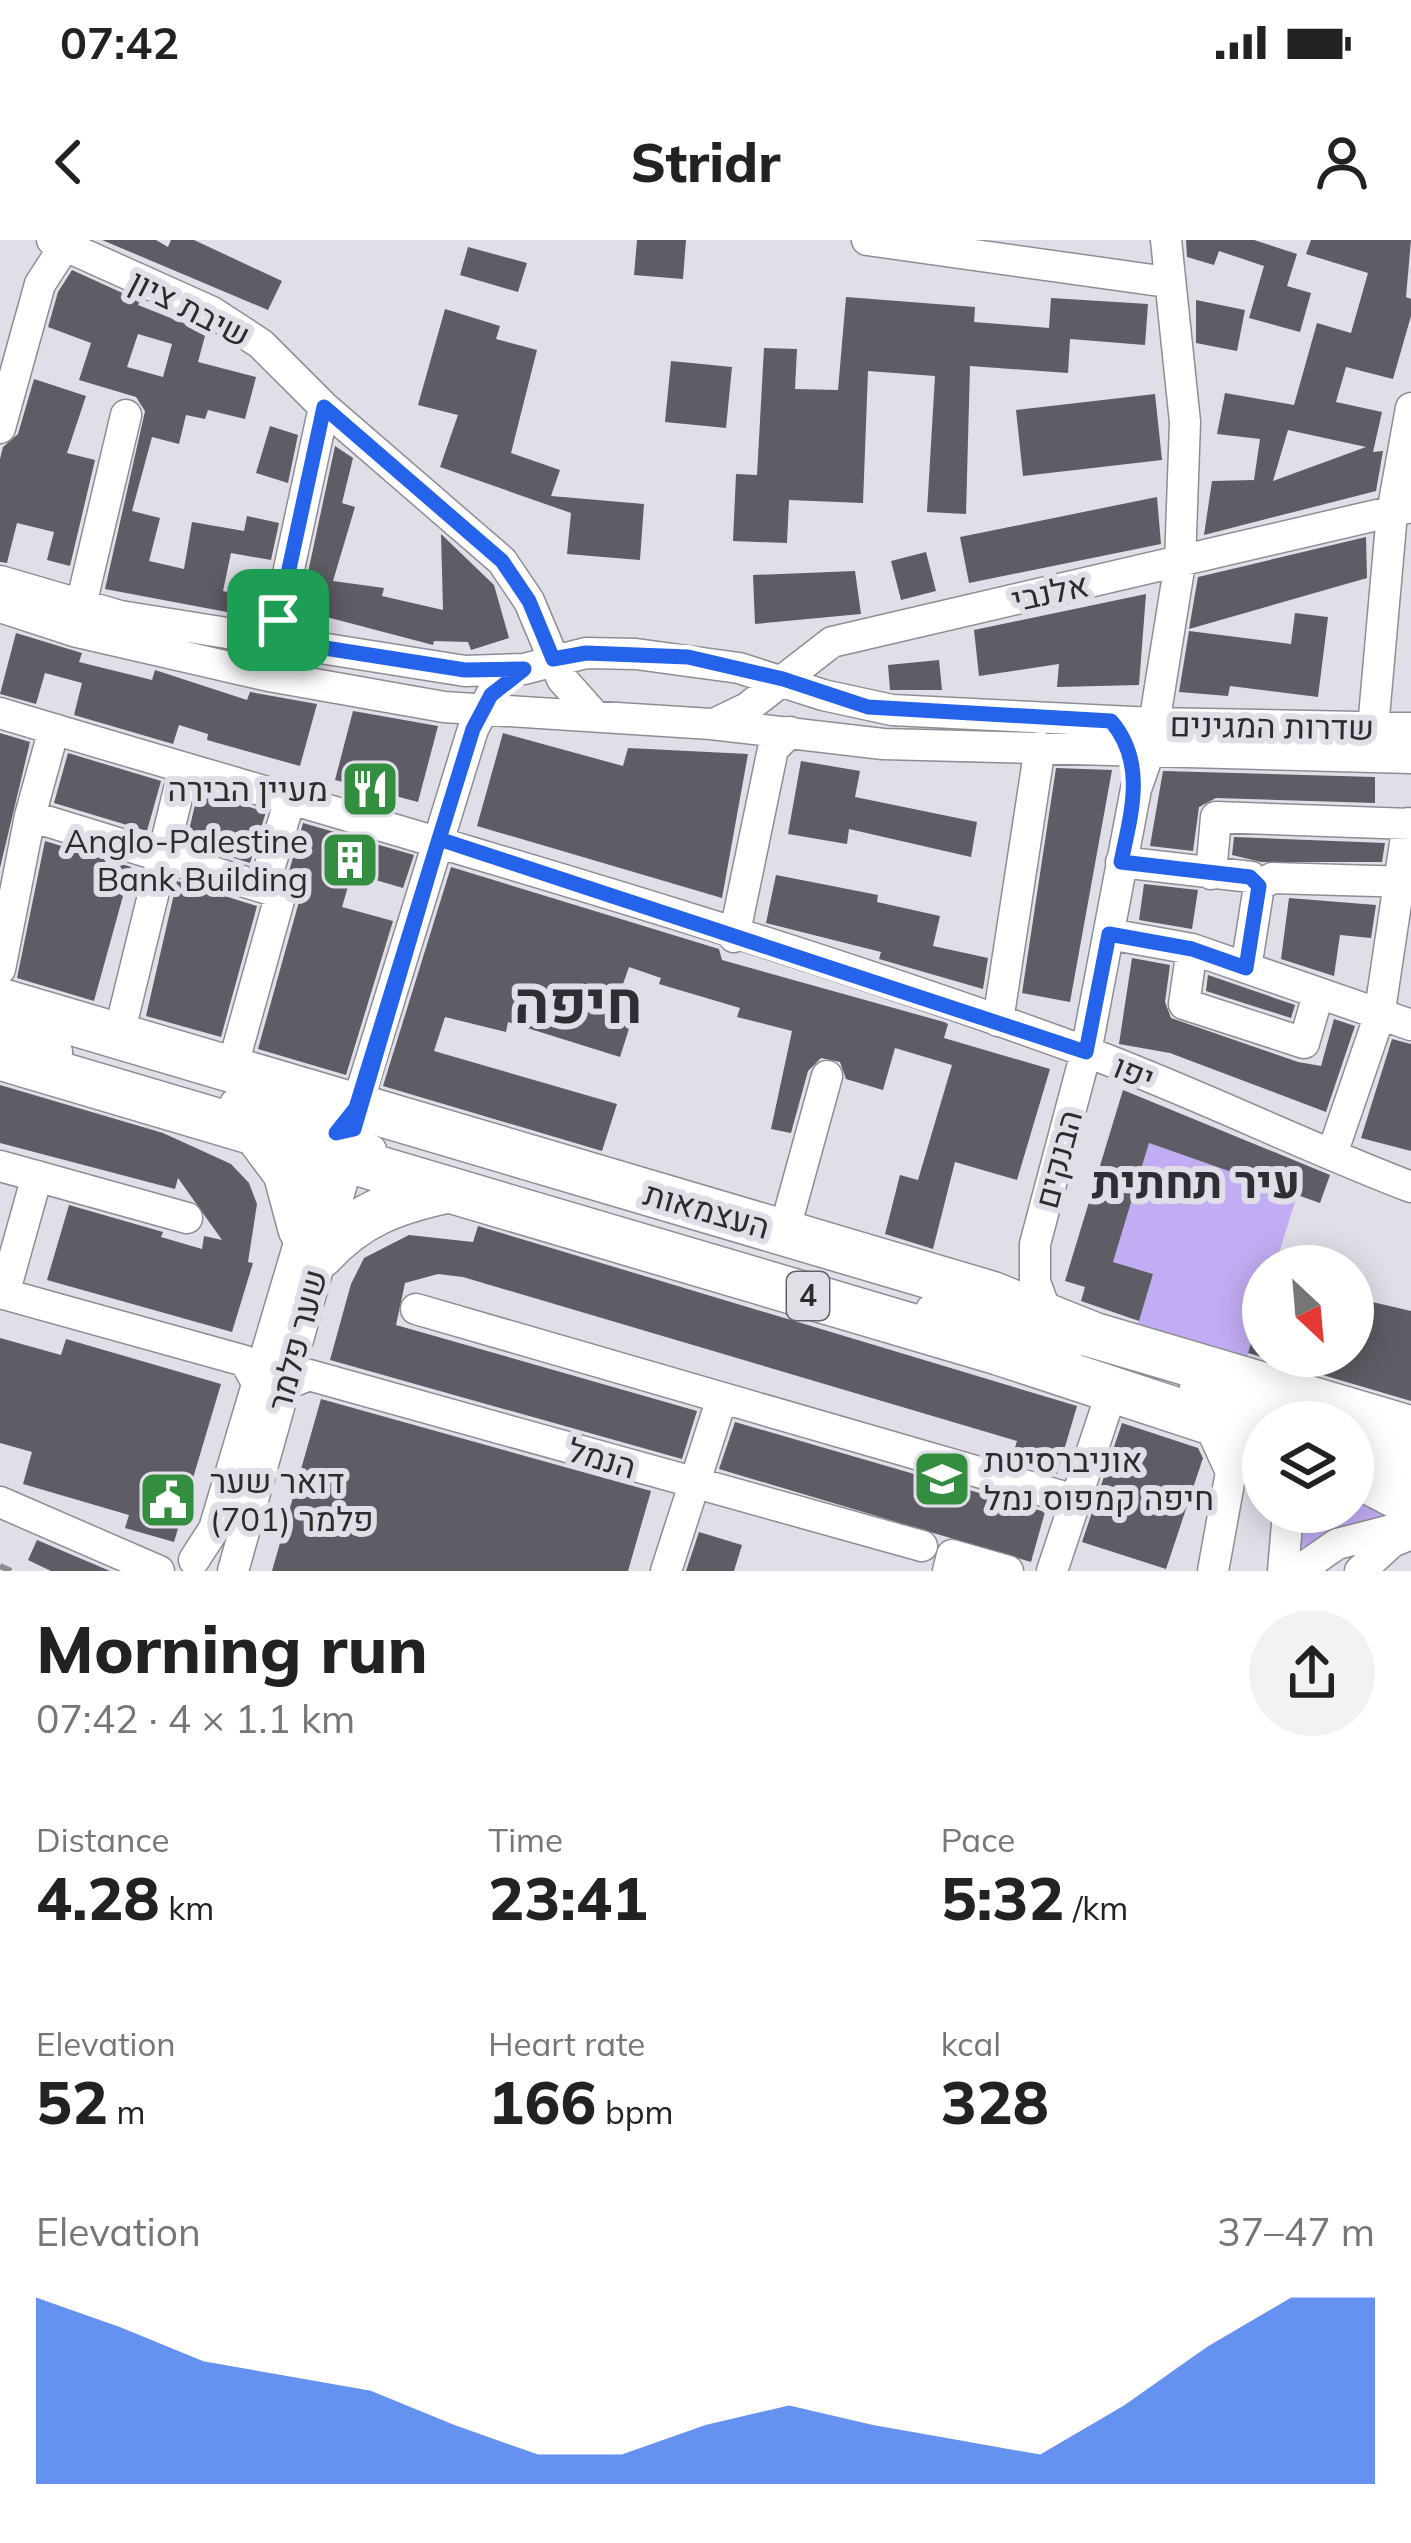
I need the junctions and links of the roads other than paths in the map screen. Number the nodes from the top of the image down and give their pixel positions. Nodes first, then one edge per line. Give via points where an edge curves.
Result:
1 (867, 240) edge
2 (1166, 240) edge
3 (58, 243) edge
4 (1167, 282) junction
5 (7, 364) edge
6 (324, 407) junction
7 (1411, 408) edge
8 (126, 415) dead end
9 (0, 428) edge
10 (1402, 510) edge
11 (1180, 563) junction
12 (0, 581) edge
13 (80, 605) junction
14 (0, 608) edge
15 (293, 643) junction
16 (538, 664) junction
17 (783, 679) junction
18 (481, 710) junction
19 (0, 713) edge
20 (594, 715) junction
21 (711, 724) junction
22 (1372, 728) junction
23 (1411, 728) edge
24 (54, 729) junction
25 (790, 732) junction
26 (1144, 740) junction
27 (1040, 747) junction
28 (1411, 758) edge
29 (184, 769) junction
30 (291, 796) junction
31 (30, 816) junction
32 (1409, 824) edge
33 (439, 839) junction
34 (161, 860) junction
35 (1121, 862) junction
36 (1211, 874) junction
37 (1406, 882) edge
38 (264, 886) junction
39 (1259, 886) junction
40 (1109, 934) junction
41 (734, 937) junction
42 (1192, 949) junction
43 (1401, 958) edge
44 (1246, 968) junction
45 (0, 969) edge
46 (1318, 994) junction
47 (0, 1001) edge
48 (1379, 1017) junction
49 (998, 1022) junction
50 (1411, 1025) edge
51 (0, 1033) edge
52 (119, 1034) junction
53 (1086, 1052) junction
54 (0, 1057) edge
55 (231, 1072) junction
56 (827, 1076) dead end
57 (254, 1130) junction
58 (346, 1138) junction
59 (1332, 1154) junction
60 (0, 1166) edge
61 (37, 1176) junction
62 (1411, 1186) edge
63 (450, 1190) junction
64 (187, 1218) dead end
65 (784, 1232) junction
66 (311, 1242) junction
67 (2, 1294) edge
68 (416, 1309) dead end
69 (1061, 1323) junction
70 (272, 1384) junction
71 (1113, 1388) junction
72 (722, 1398) junction
73 (1262, 1401) edge
74 (1242, 1403) edge
75 (1204, 1426) junction
76 (1411, 1429) edge
77 (1242, 1434) edge
78 (1374, 1440) edge
79 (1374, 1452) edge
80 (1411, 1453) edge
81 (1242, 1458) edge
82 (1411, 1467) edge
83 (1374, 1475) edge
84 (1374, 1482) edge
85 (693, 1484) junction
86 (1411, 1484) edge
87 (1075, 1500) junction
88 (0, 1502) edge
89 (1411, 1504) edge
90 (1411, 1525) edge
91 (1286, 1533) edge
92 (1411, 1534) edge
93 (922, 1546) dead end
94 (185, 1565) edge
95 (159, 1571) edge
96 (224, 1571) edge
97 (233, 1571) edge
98 (666, 1571) edge
99 (948, 1571) edge
100 (1008, 1571) edge
101 (1052, 1571) edge
102 (1213, 1571) edge
103 (1283, 1571) edge
104 (1298, 1571) edge
105 (1360, 1571) edge

1 - 4 street
2 - 4 street, הבנקים
3 - 5 street
3 - 6 street, שיבת ציון via 212,312 261,344
4 - 11 street, הבנקים via 1185,422
5 - 9 street
6 - 15 street via 278,620
6 - 16 street, שיבת ציון via 502,561 529,601
7 - 10 street
8 - 13 street
10 - 11 street, אלנבי
10 - 22 street
11 - 17 street, אלנבי via 832,642
11 - 26 street, הבנקים
12 - 13 street, שדרות המגינים
13 - 15 street, שדרות המגינים
14 - 18 street, שדרות המגינים via 269,676
15 - 16 street, שדרות המגינים via 465,670
16 - 17 street, שדרות המגינים via 586,653 688,657
16 - 18 street via 502,683
16 - 20 street, שיבת ציון
17 - 21 street, אלנבי
17 - 26 street, שדרות המגינים via 880,709 1111,721
18 - 20 street, שדרות המגינים
18 - 33 street, שער פלמר
19 - 24 street, יפו
20 - 21 street, שדרות המגינים
21 - 25 street, שדרות המגינים
22 - 23 street, שדרות המגינים
22 - 26 street, שדרות המגינים
24 - 29 street, יפו
24 - 31 street
25 - 27 street, שדרות המגינים via 868,743
25 - 41 street via 773,749
26 - 27 street, שדרות המגינים
26 - 28 street, שדרות המגינים
26 - 35 street, הבנקים
27 - 49 street
29 - 30 street, יפו
29 - 34 street
30 - 33 street, יפו
30 - 38 street
31 - 34 street
31 - 45 street
32 - 36 street via 1216,817
32 - 37 street
33 - 41 street, יפו
33 - 58 street, שער פלמר
34 - 38 street
34 - 52 street
35 - 36 street
35 - 40 street, הבנקים
36 - 39 street via 1250,877
37 - 39 street via 1272,878
37 - 43 street
38 - 55 street via 281,892
39 - 44 street
40 - 42 street
40 - 53 street, הבנקים
41 - 49 street, יפו
42 - 44 street
42 - 46 street via 1184,1004 1304,1043
43 - 48 street
44 - 46 street
46 - 48 street
47 - 52 highway, העצמאות / 4
48 - 50 street
48 - 59 street
49 - 53 street, יפו
51 - 58 street
52 - 55 highway, העצמאות / 4
53 - 59 street, יפו
53 - 69 street, הבנקים via 1035,1244 1040,1296
54 - 57 highway, העצמאות / 4
55 - 58 highway, העצמאות / 4
56 - 65 street
57 - 58 highway, העצמאות / 4
57 - 66 highway via 286,1173
58 - 63 highway, העצמאות / 4
58 - 65 highway, העצמאות / 4
58 - 66 street, שער פלמר
58 - 73 street via 909,1286
58 - 74 street via 807,1277 1045,1338
59 - 62 street, יפו
60 - 61 street
61 - 64 street
61 - 67 street
63 - 66 highway via 376,1210
63 - 71 highway, העצמאות / 4
65 - 69 highway, העצמאות / 4
66 - 70 street, שער פלמר
67 - 70 street via 245,1361
68 - 72 street
69 - 76 highway, העצמאות / 4
70 - 85 street, הנמל via 309,1375
70 - 94 street, שער פלמר via 214,1529
70 - 97 street, שער פלמר
71 - 75 highway, העצמאות / 4
71 - 87 street
72 - 85 street
72 - 87 street
75 - 77 highway, העצמאות / 4
75 - 81 street
75 - 102 street via 1231,1472
78 - 80 street
79 - 82 street
83 - 86 highway
84 - 89 highway
85 - 93 street, הנמל
85 - 98 street
87 - 101 street
88 - 95 street
90 - 104 street via 1358,1536
91 - 103 street
92 - 105 street
94 - 96 street via 212,1562
99 - 100 street via 952,1555

